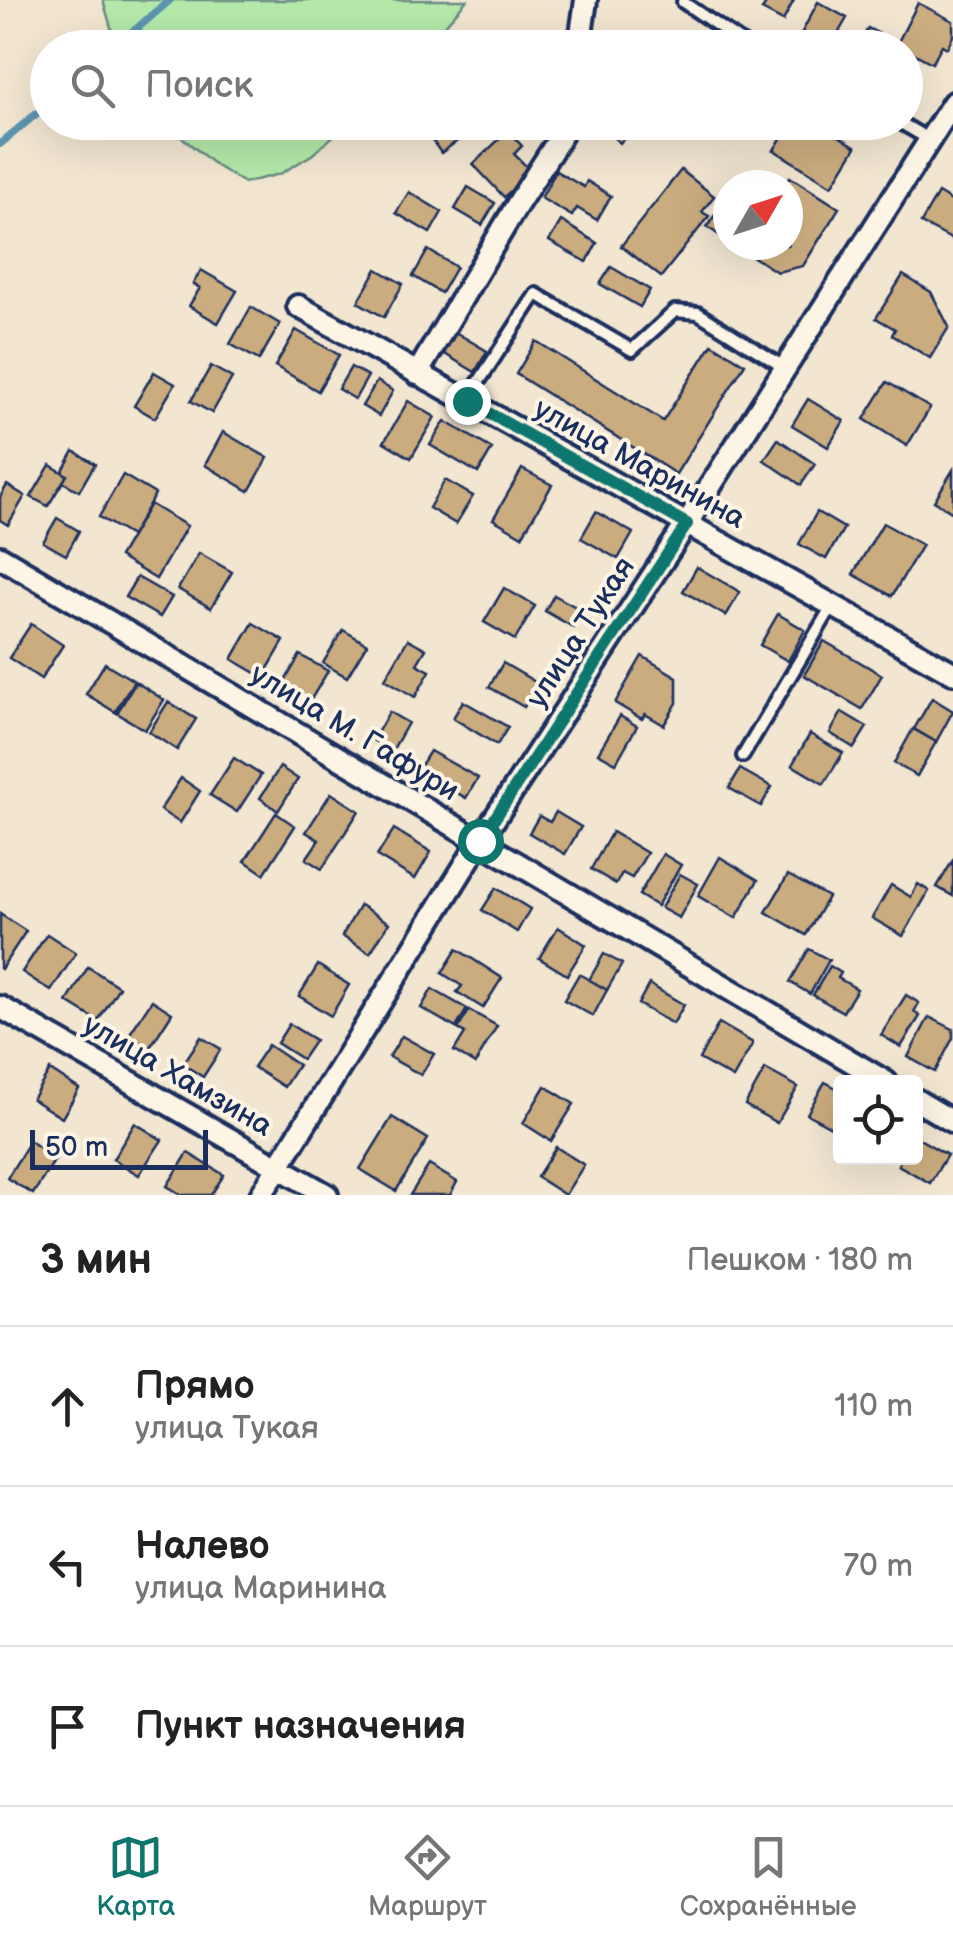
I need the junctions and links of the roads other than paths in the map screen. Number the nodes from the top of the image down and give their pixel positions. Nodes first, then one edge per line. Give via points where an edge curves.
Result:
1 (586, 0) edge
2 (683, 2) edge
3 (581, 30) edge
4 (724, 30) edge
5 (953, 103) edge
6 (923, 136) edge
7 (558, 140) edge
8 (930, 140) junction
9 (298, 306) dead end
10 (785, 368) junction
11 (417, 374) junction
12 (467, 401) junction
13 (687, 524) junction
14 (0, 557) edge
15 (832, 605) junction
16 (953, 673) edge
17 (743, 756) dead end
18 (480, 841) junction
19 (0, 1007) edge
20 (874, 1075) edge
21 (923, 1104) edge
22 (953, 1122) edge
23 (278, 1166) junction
24 (260, 1195) edge
25 (327, 1195) edge

1 - 3 street
2 - 4 lane
5 - 8 street, улица Тукая
6 - 8 lane
7 - 11 street
8 - 10 street, улица Тукая
9 - 11 street, улица Маринина
10 - 12 lane via 698,313 675,311 632,350 536,294
10 - 13 street, улица Тукая
11 - 12 street, улица Маринина
12 - 13 street, улица Маринина
13 - 15 street, улица Маринина
13 - 18 street, улица Тукая
14 - 18 street, улица М. Гафури
15 - 16 street, улица Маринина
15 - 17 lane
18 - 20 street, улица М. Гафури
18 - 23 street, улица Тукая
19 - 23 street, улица Хамзина
21 - 22 street
23 - 24 street, улица Тукая
23 - 25 street, улица Хамзина

